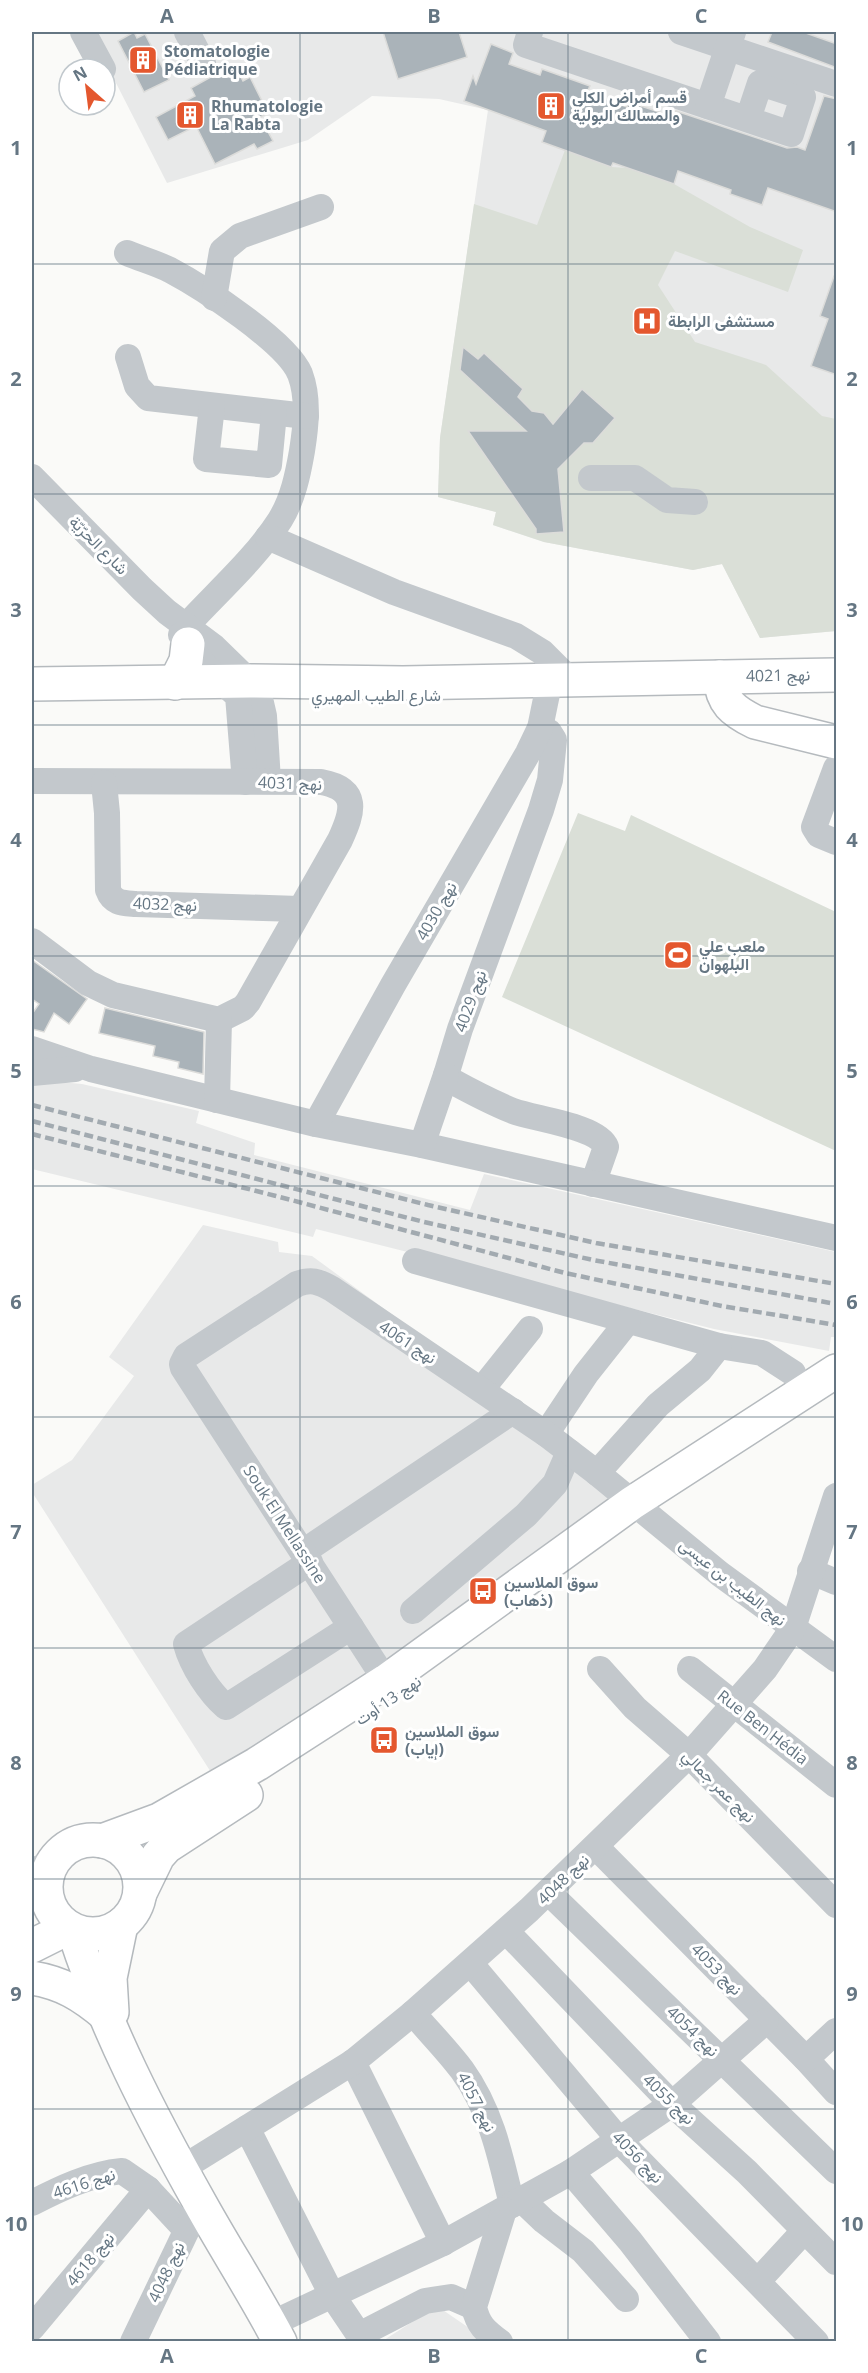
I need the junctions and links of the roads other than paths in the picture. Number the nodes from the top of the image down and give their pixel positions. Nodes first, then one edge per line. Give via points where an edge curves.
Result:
1 (83, 32) edge
2 (187, 32) edge
3 (681, 32) edge
4 (524, 36) edge
5 (730, 39) edge
6 (96, 57) edge
7 (203, 63) dead end
8 (837, 84) edge
9 (708, 106) junction
10 (748, 119) dead end
11 (321, 207) dead end
12 (127, 254) dead end
13 (214, 298) junction
14 (128, 357) dead end
15 (212, 406) junction
16 (274, 413) junction
17 (306, 416) junction
18 (32, 477) edge
19 (591, 478) dead end
20 (695, 502) dead end
21 (268, 537) junction
22 (181, 627) junction
23 (837, 675) edge
24 (175, 683) junction
25 (32, 684) edge
26 (721, 685) junction
27 (559, 687) junction
28 (243, 688) junction
29 (837, 694) edge
30 (32, 699) edge
31 (540, 728) junction
32 (837, 741) edge
33 (837, 768) edge
34 (32, 781) edge
35 (257, 781) junction
36 (104, 783) junction
37 (837, 842) edge
38 (299, 909) junction
39 (32, 941) edge
40 (219, 1020) junction
41 (32, 1049) edge
42 (91, 1069) junction
43 (32, 1073) edge
44 (446, 1075) junction
45 (217, 1100) junction
46 (315, 1124) junction
47 (422, 1145) junction
48 (593, 1184) junction
49 (837, 1238) edge
50 (415, 1261) dead end
51 (628, 1321) junction
52 (530, 1329) dead end
53 (719, 1346) junction
54 (183, 1368) joint
55 (837, 1371) edge
56 (793, 1373) dead end
57 (482, 1389) junction
58 (837, 1394) edge
59 (513, 1411) junction
60 (546, 1434) junction
61 (569, 1452) junction
62 (597, 1473) junction
63 (837, 1496) edge
64 (641, 1510) junction
65 (306, 1557) junction
66 (810, 1571) junction
67 (837, 1582) edge
68 (413, 1611) dead end
69 (351, 1627) junction
70 (793, 1629) junction
71 (837, 1659) edge
72 (600, 1669) dead end
73 (690, 1669) dead end
74 (386, 1681) junction
75 (734, 1704) junction
76 (689, 1755) junction
77 (837, 1785) edge
78 (102, 1840) junction
79 (596, 1847) junction
80 (40, 1878) edge
81 (548, 1892) junction
82 (140, 1893) junction
83 (837, 1905) edge
84 (121, 1925) junction
85 (71, 1930) junction
86 (506, 1931) junction
87 (32, 1946) edge
88 (471, 1964) junction
89 (32, 1978) edge
90 (413, 2013) junction
91 (766, 2021) junction
92 (110, 2023) junction
93 (837, 2031) edge
94 (806, 2059) junction
95 (723, 2060) junction
96 (353, 2062) junction
97 (837, 2092) edge
98 (672, 2104) junction
99 (247, 2128) junction
100 (620, 2140) junction
101 (182, 2169) junction
102 (837, 2171) edge
103 (571, 2172) junction
104 (148, 2189) junction
105 (32, 2203) edge
106 (513, 2205) junction
107 (193, 2217) junction
108 (804, 2231) junction
109 (443, 2244) junction
110 (837, 2262) edge
111 (758, 2281) junction
112 (332, 2295) junction
113 (626, 2299) dead end
114 (474, 2307) junction
115 (32, 2328) edge
116 (275, 2333) edge
117 (354, 2338) edge
118 (133, 2342) edge
119 (500, 2342) edge
120 (708, 2342) edge
121 (816, 2342) edge

1 - 6 street
2 - 7 street
3 - 5 street
4 - 9 street
5 - 8 street
5 - 9 street
9 - 10 street
11 - 13 street via 240,236 222,250
12 - 13 street via 169,270
13 - 17 street via 287,355 299,374
14 - 15 street via 137,386 148,398
15 - 16 street
15 - 16 street via 206,459 269,465
16 - 17 street
17 - 21 street via 298,472 282,517
18 - 22 street, شارع الحرّيّة
19 - 20 street via 635,477 668,500
21 - 22 street
21 - 27 street via 394,592 516,636 542,652
22 - 24 main road via 186,661
22 - 28 street, شارع الحرّيّة
23 - 26 main road, نهج 4021
24 - 25 main road, شارع الطيب المهيري
24 - 28 main road, شارع الطيب المهيري
26 - 27 main road, شارع الطيب المهيري
26 - 29 main road, نهج 4021
26 - 32 main road via 730,707 755,722
27 - 28 main road, شارع الطيب المهيري
27 - 31 street, نهج 4030
28 - 30 main road, شارع الطيب المهيري
28 - 35 street
31 - 44 street, نهج 4029 via 554,740 550,780
31 - 46 street, نهج 4030
33 - 37 street via 814,827 819,835
34 - 36 street, نهج 4031
35 - 36 street, نهج 4031
35 - 38 street, نهج 4031 via 334,784 344,790 351,807 340,840
36 - 38 street, نهج 4032 via 108,890 113,900
38 - 40 street, نهج 4031 via 248,1002
39 - 40 street via 88,983 113,994
40 - 45 street
41 - 42 street
42 - 43 street
42 - 45 street
44 - 47 street
44 - 48 street via 514,1111 599,1138 606,1147
45 - 46 street
46 - 47 street
47 - 48 street
48 - 49 street
50 - 51 street
51 - 53 street
51 - 60 street
52 - 57 street
53 - 56 street via 762,1353
53 - 62 street via 700,1370 658,1405
54 - 57 street, نهج 4061 via 186,1356 308,1280 332,1289
54 - 65 street, Souk El Mellassine
55 - 64 main road
57 - 59 street, نهج 4061
58 - 64 main road
59 - 60 street, نهج 4061
59 - 65 street
60 - 61 street, نهج 4061
61 - 62 street, نهج 4061
61 - 68 street via 555,1484 526,1515
62 - 64 street, نهج 4061
63 - 66 street, نهج 4048
64 - 70 street, نهج الطيب بن عيسى
64 - 74 main road, نهج 13 أوت
64 - 82 main road, نهج 13 أوت via 395,1696 166,1847
65 - 69 street, Souk El Mellassine
65 - 69 street via 186,1644 190,1657 226,1707
66 - 67 street
66 - 70 street, نهج 4048
69 - 74 street, Souk El Mellassine
70 - 71 street, نهج الطيب بن عيسى
70 - 75 street, نهج 4048
72 - 76 street, نهج عمر جمالي via 635,1708
73 - 75 street, Rue Ben Hédia
74 - 78 main road, نهج 13 أوت via 196,1800 159,1820
75 - 76 street, نهج 4048
75 - 77 street, Rue Ben Hédia
76 - 79 street, نهج 4048
76 - 83 street, نهج عمر جمالي
78 - 80 main road via 73,1844 60,1852
78 - 82 main road via 116,1845 135,1865
79 - 81 street, نهج 4048
79 - 91 street, نهج 4053
80 - 85 main road via 50,1908
81 - 86 street, نهج 4048
81 - 95 street, نهج 4054
82 - 84 main road via 130,1916
84 - 85 main road via 98,1934
84 - 92 main road via 110,1978
85 - 87 main road
85 - 92 main road
86 - 88 street, نهج 4048
86 - 98 street, نهج 4055
88 - 90 street, نهج 4048
88 - 100 street, نهج 4056
89 - 92 main road via 54,1981 87,2000
90 - 96 street, نهج 4048
90 - 106 street, نهج 4057 via 462,2070 477,2094 495,2138
91 - 94 street, نهج 4053
91 - 95 street
92 - 101 main road via 139,2091
93 - 94 street
94 - 97 street, نهج 4053
95 - 98 street
95 - 102 street, نهج 4054
96 - 99 street, نهج 4048
96 - 109 street
98 - 100 street
98 - 108 street, نهج 4055
99 - 101 street, نهج 4048
99 - 112 street
100 - 103 street
100 - 111 street, نهج 4056
101 - 107 main road
103 - 106 street
103 - 120 street
104 - 105 street, نهج 4616 via 122,2171 57,2190
104 - 107 street, نهج 4616
104 - 115 street, نهج 4618
106 - 109 street
106 - 113 street via 544,2221 583,2251
106 - 114 street
107 - 116 main road
107 - 118 street, نهج 4048
108 - 110 street, نهج 4055
108 - 111 street
109 - 112 street
111 - 121 street, نهج 4056
112 - 116 street
112 - 117 street
114 - 117 street via 451,2297 425,2301
114 - 119 street via 482,2329

